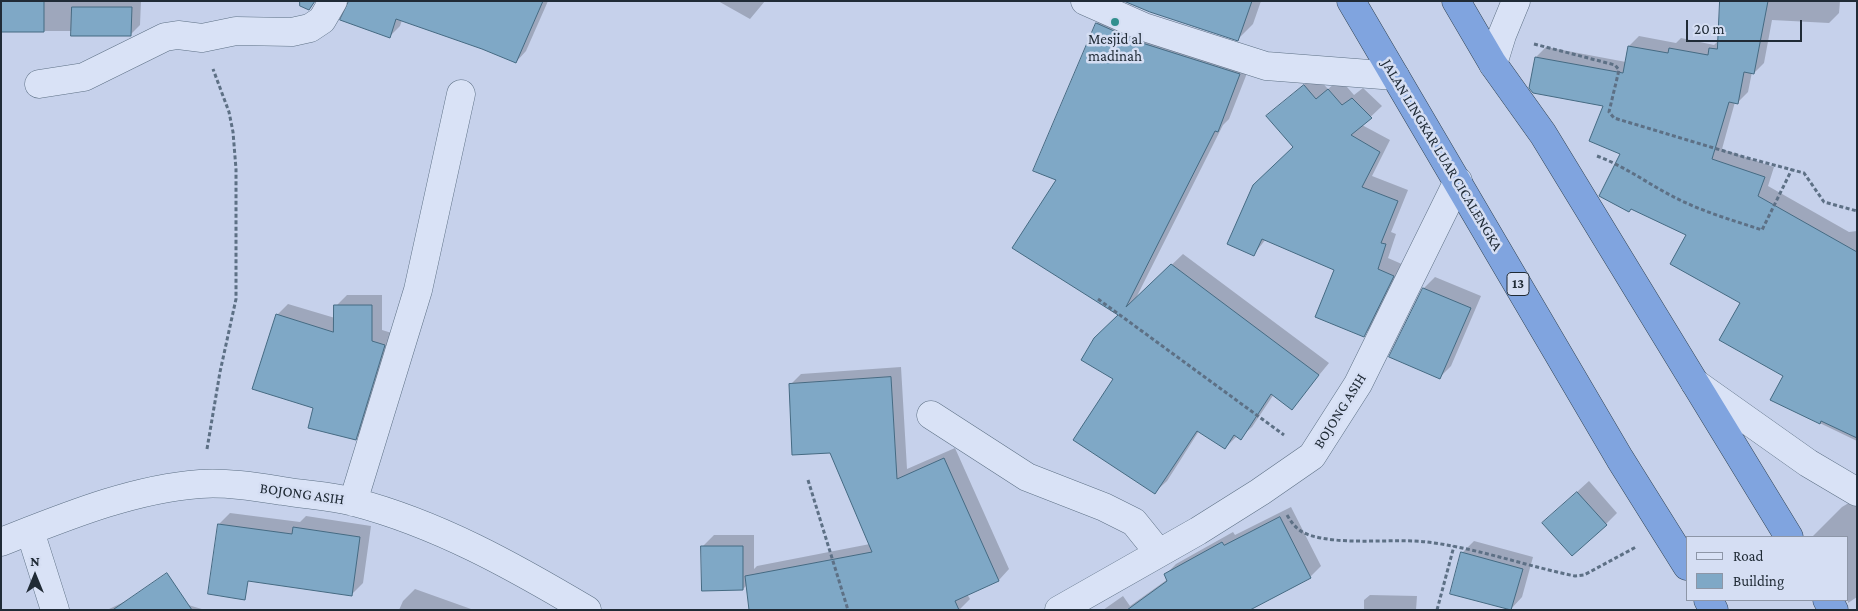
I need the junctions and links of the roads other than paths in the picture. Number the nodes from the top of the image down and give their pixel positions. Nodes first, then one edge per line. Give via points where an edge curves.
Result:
1 (333, 1) edge
2 (1085, 1) edge
3 (1351, 1) edge
4 (1456, 1) edge
5 (1516, 1) edge
6 (1493, 64) junction
7 (1396, 76) junction
8 (39, 84) dead end
9 (461, 94) dead end
10 (1458, 181) junction
11 (1695, 383) junction
12 (932, 416) dead end
13 (1857, 492) edge
14 (353, 502) junction
15 (30, 531) junction
16 (1788, 536) edge
17 (1, 542) edge
18 (1159, 552) junction
19 (1686, 564) edge
20 (55, 610) edge
21 (587, 610) edge
22 (1059, 610) edge

1 - 8 street via 322,20 310,28 292,32 236,31 202,38 165,37 84,77
2 - 7 street via 1144,27 1266,66
3 - 7 highway, JALAN LINGKAR LUAR CICALENGKA / 13
4 - 6 highway
5 - 6 street
6 - 11 highway via 1543,134
7 - 10 highway, JALAN LINGKAR LUAR CICALENGKA / 13
9 - 14 street via 418,290
10 - 18 street, BOJONG ASIH via 1358,384 1312,456
10 - 19 highway, JALAN LINGKAR LUAR CICALENGKA / 13 via 1620,459
11 - 13 street via 1808,464
11 - 16 highway
12 - 18 street via 1028,477 1134,522
14 - 15 street, BOJONG ASIH via 202,483 160,489
14 - 21 street, BOJONG ASIH via 432,528 513,567
15 - 17 street, BOJONG ASIH
15 - 20 street
18 - 22 street, BOJONG ASIH

